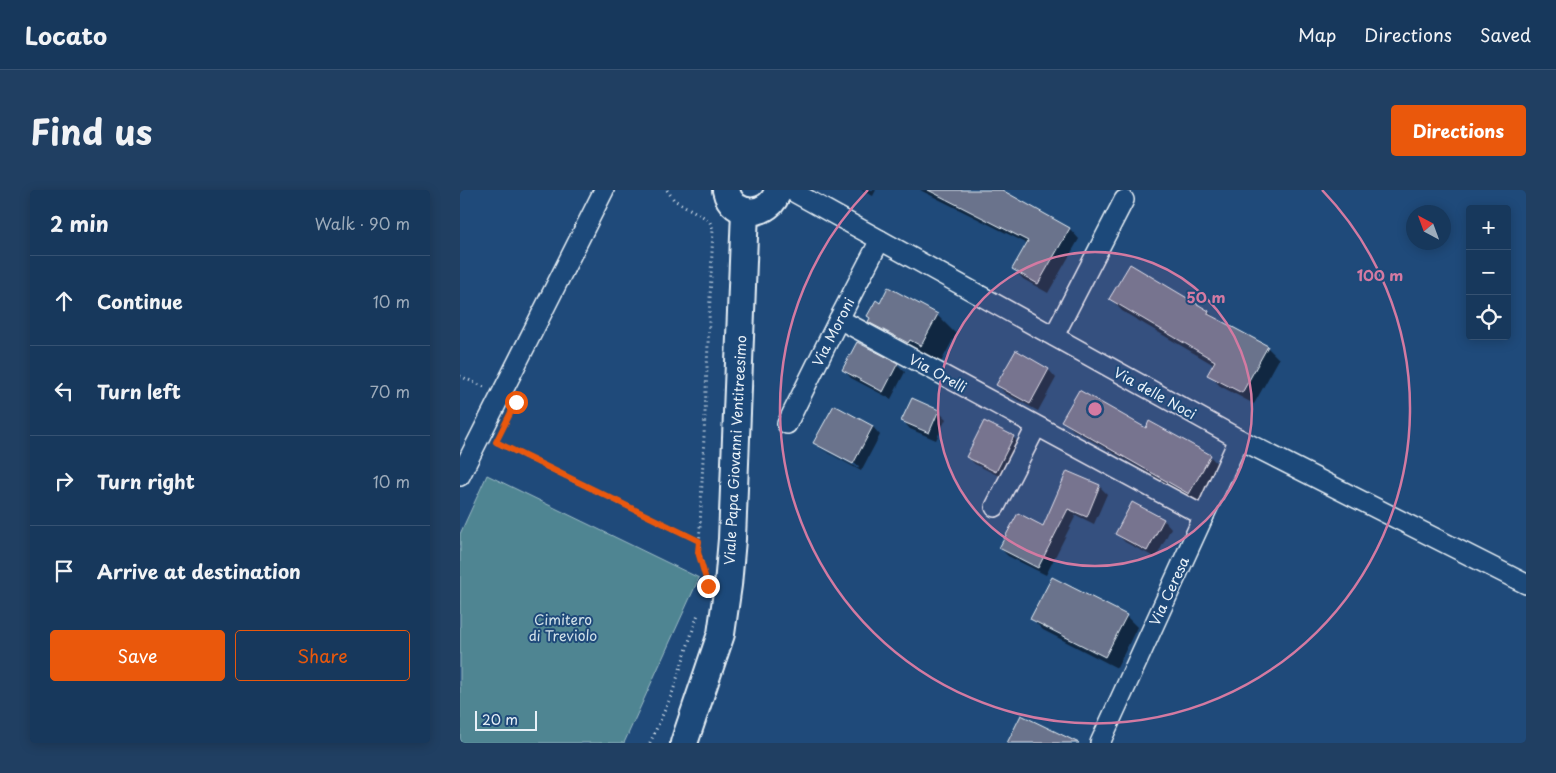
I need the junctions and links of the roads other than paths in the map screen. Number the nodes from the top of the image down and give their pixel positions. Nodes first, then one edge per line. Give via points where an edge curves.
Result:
1 (604, 190) edge
2 (726, 190) edge
3 (778, 190) edge
4 (790, 190) edge
5 (1124, 200) dead end
6 (745, 211) junction
7 (880, 240) junction
8 (838, 320) junction
9 (1054, 336) junction
10 (787, 424) dead end
11 (1036, 427) junction
12 (1239, 439) junction
13 (460, 476) edge
14 (995, 506) dead end
15 (1204, 516) junction
16 (1526, 584) edge
17 (684, 743) edge
18 (1100, 743) edge

1 - 13 street
2 - 6 street via 731,202
3 - 6 street via 769,206 753,212
4 - 7 street, Via delle Noci
5 - 9 street
6 - 17 street, Viale Papa Giovanni Ventitreesimo via 728,586 721,634
7 - 8 street, Via Moroni
7 - 9 street, Via delle Noci
8 - 10 street, Via Moroni
8 - 11 street, Via Orelli
9 - 12 street, Via delle Noci
11 - 14 street
11 - 15 street, Via Orelli
12 - 15 street, Via Ceresa
12 - 16 street, Via delle Noci
15 - 18 street, Via Ceresa

